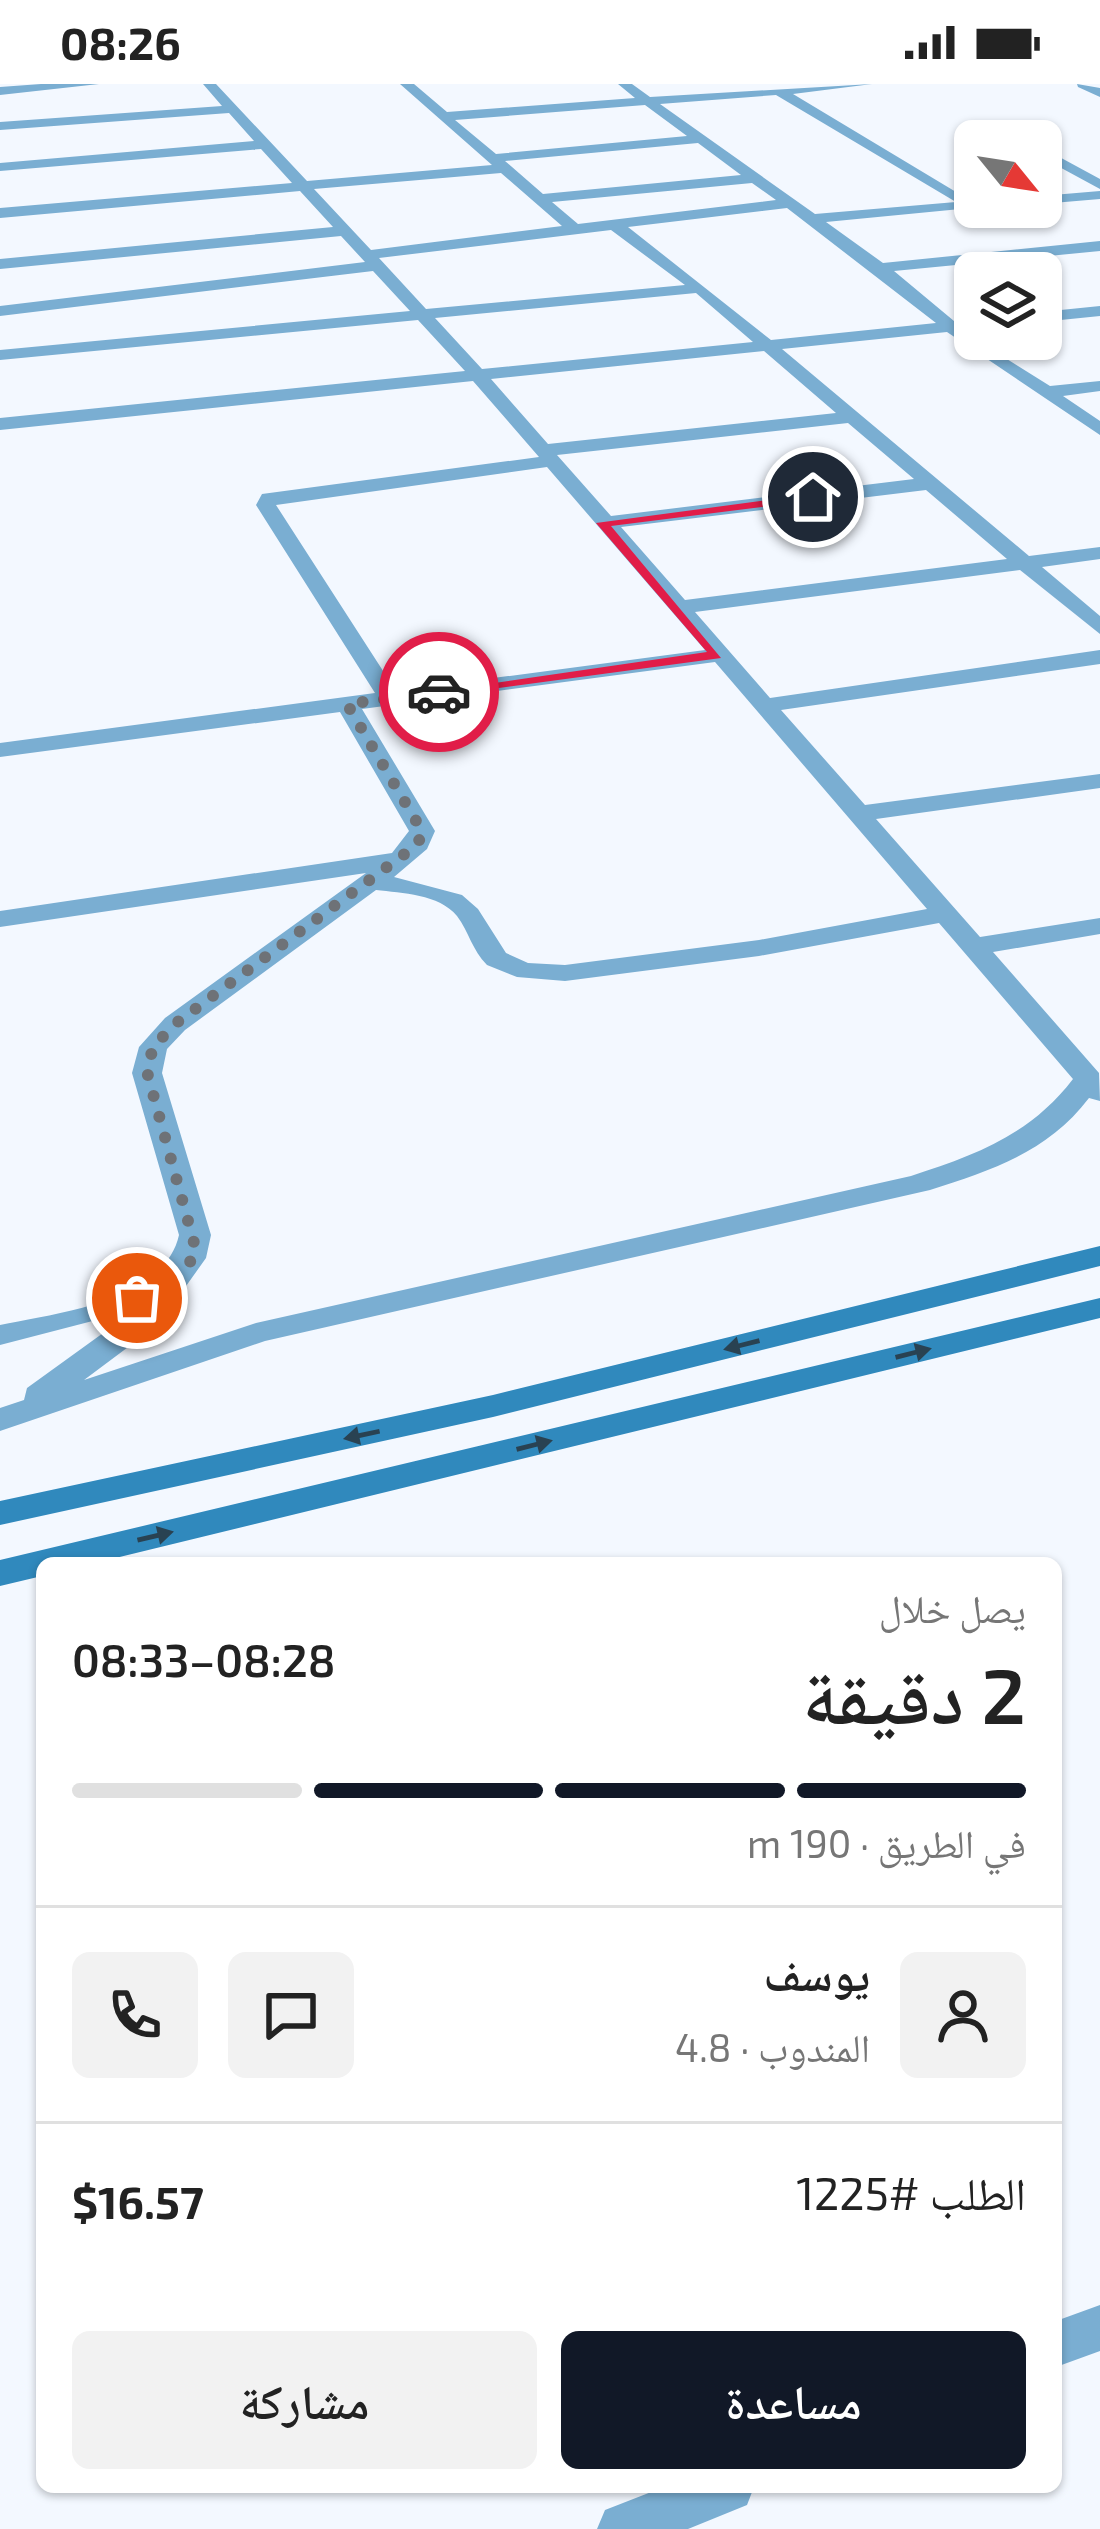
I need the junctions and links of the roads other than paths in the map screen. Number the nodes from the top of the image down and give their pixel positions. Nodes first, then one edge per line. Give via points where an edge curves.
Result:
1 (93, 84) edge
2 (209, 84) edge
3 (406, 84) edge
4 (624, 84) edge
5 (866, 84) edge
6 (1083, 84) edge
7 (0, 91) edge
8 (781, 92) junction
9 (1100, 93) edge
10 (647, 101) junction
11 (230, 109) junction
12 (449, 116) junction
13 (0, 126) edge
14 (699, 139) junction
15 (260, 145) junction
16 (500, 163) junction
17 (1062, 163) edge
18 (0, 166) edge
19 (754, 178) junction
20 (1100, 185) edge
21 (299, 186) junction
22 (954, 194) edge
23 (1100, 195) edge
24 (1062, 198) edge
25 (539, 200) junction
26 (790, 203) junction
27 (954, 208) edge
28 (0, 213) edge
29 (812, 219) junction
30 (613, 224) junction
31 (342, 231) junction
32 (577, 231) junction
33 (1100, 246) edge
34 (370, 261) junction
35 (0, 264) edge
36 (880, 268) junction
37 (700, 288) junction
38 (0, 311) edge
39 (1100, 311) edge
40 (416, 313) junction
41 (1062, 315) edge
42 (950, 326) junction
43 (954, 326) edge
44 (764, 348) junction
45 (0, 355) edge
46 (478, 375) junction
47 (1100, 386) edge
48 (1049, 392) junction
49 (850, 417) junction
50 (0, 424) edge
51 (1100, 429) edge
52 (544, 456) junction
53 (932, 483) junction
54 (602, 523) junction
55 (1100, 553) edge
56 (1023, 562) junction
57 (676, 608) junction
58 (1100, 627) edge
59 (717, 655) junction
60 (1100, 657) edge
61 (390, 699) junction
62 (347, 704) junction
63 (761, 706) junction
64 (0, 750) edge
65 (1100, 781) edge
66 (855, 814) junction
67 (400, 860) junction
68 (370, 880) junction
69 (941, 915) junction
70 (0, 919) edge
71 (1100, 926) edge
72 (971, 947) junction
73 (1094, 1086) edge
74 (1100, 1256) edge
75 (189, 1264) junction
76 (1100, 1308) edge
77 (0, 1335) edge
78 (8, 1417) edge
79 (0, 1513) edge
80 (66, 1557) edge
81 (36, 1564) edge
82 (0, 1573) edge
83 (1100, 2328) edge
84 (1062, 2342) edge
85 (713, 2493) edge
86 (624, 2529) edge

1 - 7 street
2 - 11 street
3 - 12 street
4 - 10 street
5 - 8 street
6 - 9 street
8 - 10 street
8 - 22 street
10 - 12 street
10 - 14 street
11 - 13 street
11 - 15 street
12 - 16 street
14 - 16 street
14 - 19 street
15 - 18 street
15 - 21 street
16 - 21 street
16 - 25 street
17 - 20 street
19 - 25 street
19 - 26 street
21 - 28 street
21 - 31 street
23 - 24 street
25 - 32 street
26 - 29 street
26 - 30 street
27 - 29 street
29 - 36 street
30 - 32 street
30 - 37 street
31 - 34 street
31 - 35 street
32 - 34 street
33 - 36 street
34 - 38 street
34 - 40 street
36 - 42 street
37 - 40 street
37 - 44 street
39 - 41 street
40 - 45 street
40 - 46 street
42 - 43 street
42 - 44 street
42 - 48 street
44 - 46 street
44 - 49 street
46 - 50 street
46 - 52 street
47 - 48 street
48 - 51 street
49 - 52 street
49 - 53 street
52 - 54 street
52 - 61 street via 269,498 266,505
53 - 54 street
53 - 56 street
54 - 57 street
55 - 56 street
56 - 57 street
56 - 58 street
57 - 59 street
59 - 61 street
59 - 63 street
60 - 63 street
61 - 62 street
62 - 64 street
62 - 67 street via 422,831
63 - 66 street
65 - 66 street
66 - 69 street
67 - 68 street
67 - 70 street
68 - 69 street via 459,904 493,958 535,973 759,948
68 - 75 street via 153,1047 147,1072 195,1235
69 - 72 street
71 - 72 street
72 - 73 street
73 - 78 street via 1013,1152 920,1183 256,1333
74 -> 79 main road via 493,1406
75 - 77 street via 137,1298
75 - 78 street via 147,1317
80 -> 76 main road
82 -> 81 main road
83 - 84 street
85 - 86 street

